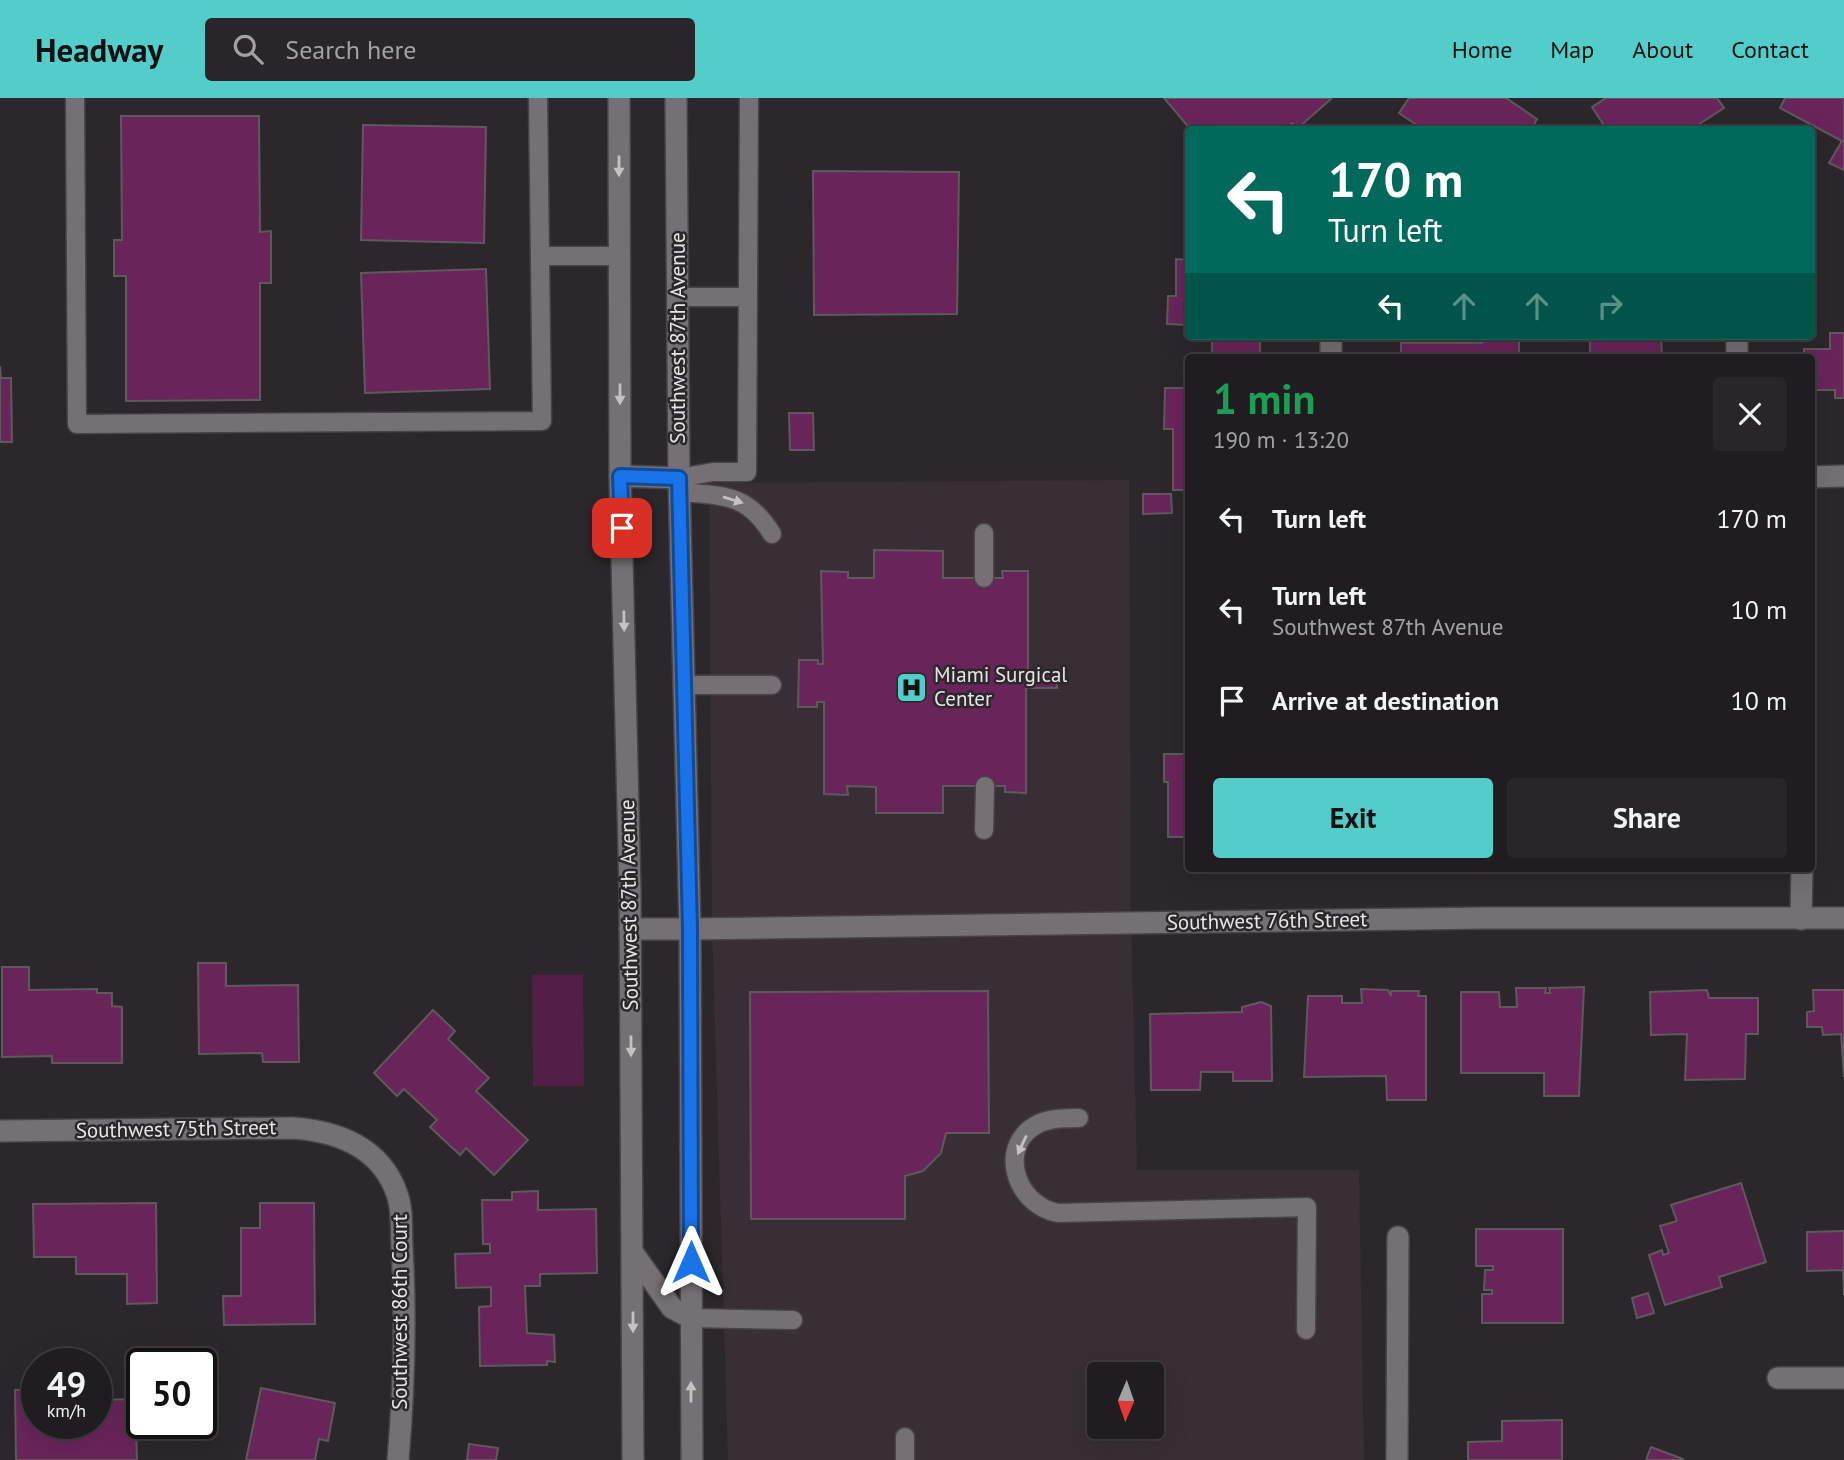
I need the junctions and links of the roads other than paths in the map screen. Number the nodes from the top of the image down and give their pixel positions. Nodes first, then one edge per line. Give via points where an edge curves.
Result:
1 (75, 98) edge
2 (538, 98) edge
3 (619, 98) edge
4 (676, 98) edge
5 (749, 98) edge
6 (540, 256) junction
7 (619, 256) junction
8 (678, 297) junction
9 (747, 297) junction
10 (620, 476) junction
11 (1844, 476) edge
12 (1815, 477) edge
13 (679, 485) junction
14 (984, 533) dead end
15 (772, 534) dead end
16 (984, 578) dead end
17 (685, 685) junction
18 (772, 685) dead end
19 (985, 786) dead end
20 (984, 831) dead end
21 (1802, 872) edge
22 (1844, 918) edge
23 (1801, 919) junction
24 (630, 929) junction
25 (690, 929) junction
26 (1079, 1118) dead end
27 (0, 1131) edge
28 (352, 1139) joint
29 (1398, 1237) dead end
30 (633, 1253) junction
31 (691, 1318) junction
32 (793, 1320) dead end
33 (1306, 1330) dead end
34 (1778, 1378) dead end
35 (1844, 1378) edge
36 (905, 1437) dead end
37 (398, 1460) edge
38 (633, 1460) edge
39 (692, 1460) edge
40 (905, 1460) edge
41 (1397, 1460) edge

1 - 6 lane via 77,424 542,421
2 - 6 lane
3 -> 7 main road, Southwest 87th Avenue
4 - 8 main road, Southwest 87th Avenue
5 - 9 lane
6 - 7 lane
7 -> 10 main road, Southwest 87th Avenue
8 - 9 lane
8 - 13 main road, Southwest 87th Avenue
9 - 13 lane via 747,472 713,472
10 - 13 main road
10 -> 24 main road, Southwest 87th Avenue
11 - 12 main road
13 -> 15 lane via 739,500 762,517
13 - 17 main road, Southwest 87th Avenue
14 - 16 lane
17 - 18 lane
17 - 25 main road, Southwest 87th Avenue
19 - 20 lane
21 - 23 main road
22 - 23 main road, Southwest 76th Street
23 - 25 main road, Southwest 76th Street via 1485,918
24 - 25 main road, Southwest 76th Street
24 -> 30 main road, Southwest 87th Avenue
25 - 31 main road, Southwest 87th Avenue
26 -> 33 lane via 1035,1126 1022,1141 1015,1165 1020,1187 1035,1205 1050,1211 1080,1212 1307,1207
27 - 28 main road, Southwest 75th Street via 292,1128
28 - 37 main road, Southwest 86th Court via 390,1178 400,1210 403,1306
29 - 41 main road
30 - 31 main road via 672,1308
30 -> 38 main road, Southwest 87th Avenue
31 - 32 lane
39 -> 31 main road, Southwest 87th Avenue
34 - 35 main road
36 - 40 lane

